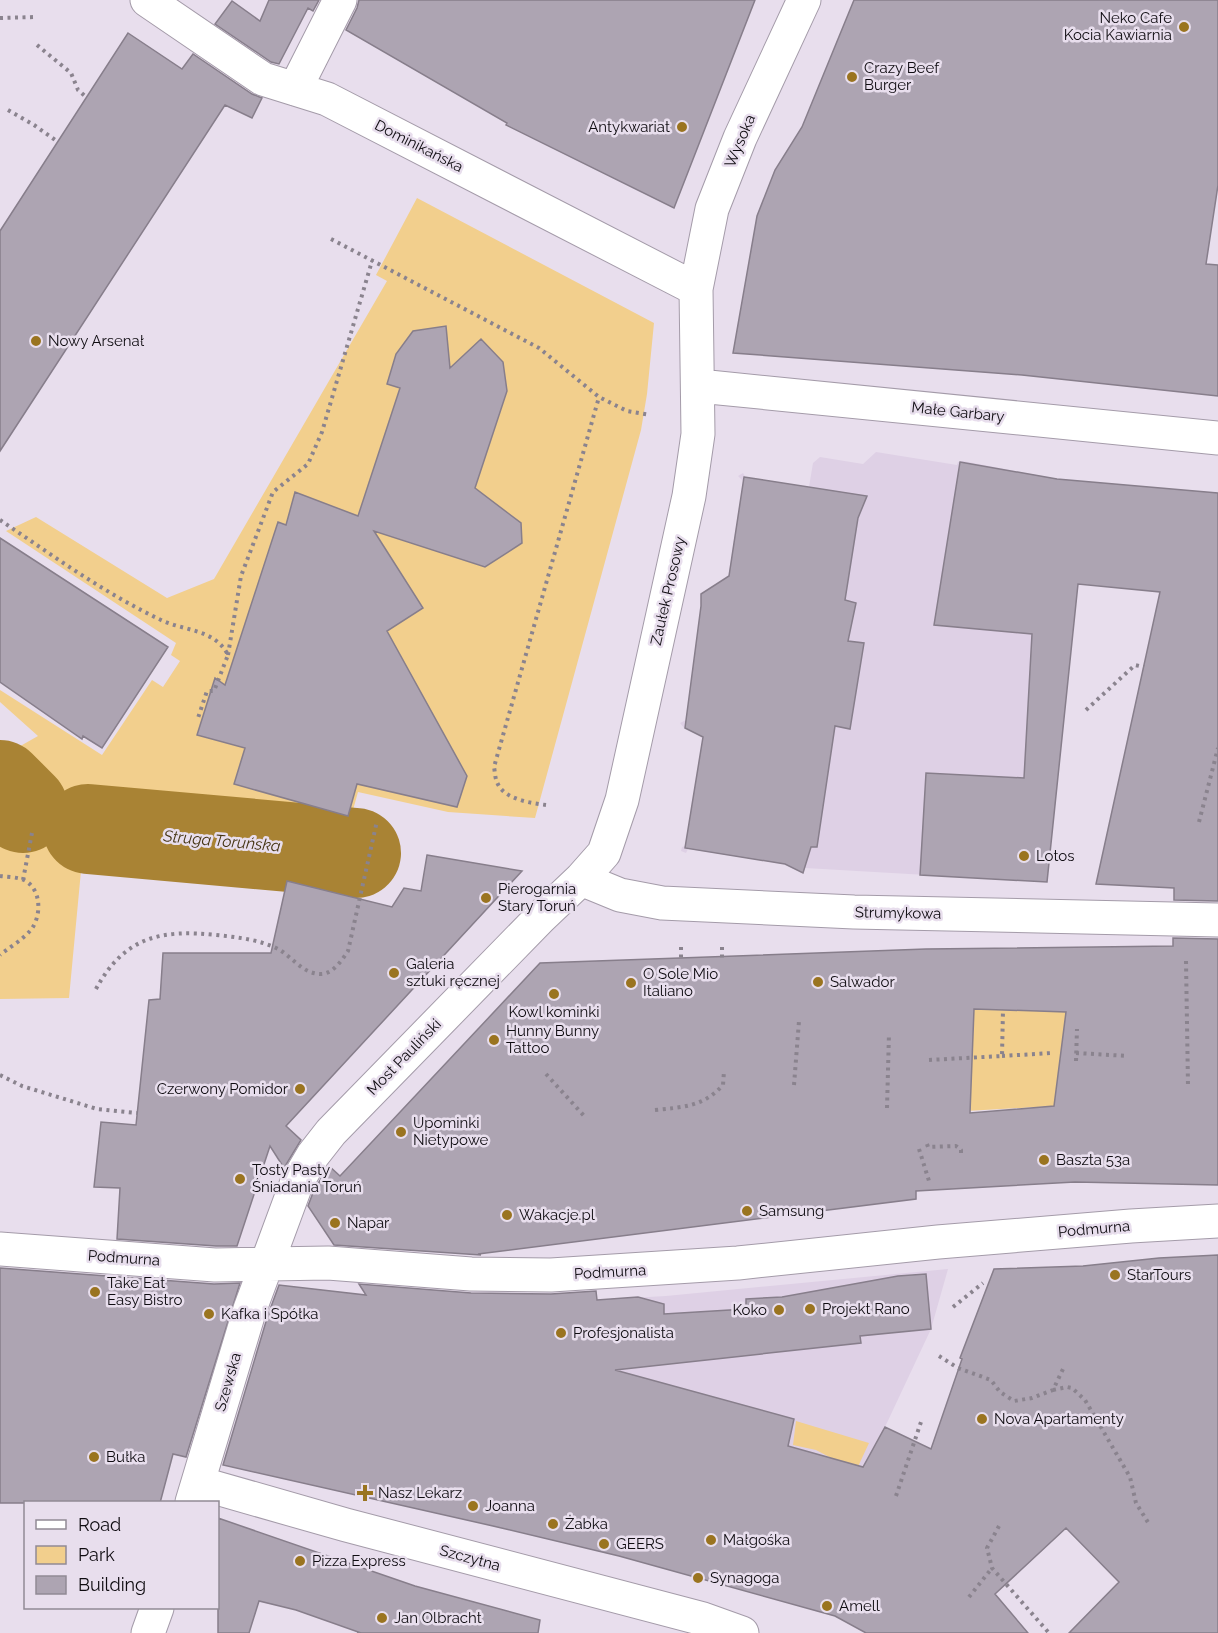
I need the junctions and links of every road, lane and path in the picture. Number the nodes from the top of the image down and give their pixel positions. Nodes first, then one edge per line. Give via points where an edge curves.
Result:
1 (147, 0) edge
2 (340, 0) edge
3 (804, 0) edge
4 (36, 17) dead end
5 (0, 18) edge
6 (37, 45) dead end
7 (295, 89) junction
8 (86, 97) dead end
9 (8, 110) dead end
10 (58, 142) dead end
11 (331, 239) dead end
12 (372, 261) junction
13 (696, 289) junction
14 (699, 386) junction
15 (599, 397) junction
16 (650, 415) dead end
17 (1218, 438) edge
18 (0, 520) edge
19 (228, 655) junction
20 (1144, 667) dead end
21 (1086, 710) dead end
22 (198, 718) dead end
23 (1218, 748) edge
24 (546, 805) dead end
25 (377, 821) dead end
26 (1199, 822) dead end
27 (33, 832) dead end
28 (0, 876) edge
29 (581, 879) junction
30 (23, 880) junction
31 (1218, 920) edge
32 (1186, 950) dead end
33 (0, 955) edge
34 (96, 989) dead end
35 (1003, 1010) dead end
36 (799, 1021) dead end
37 (1077, 1029) dead end
38 (889, 1033) dead end
39 (1052, 1053) dead end
40 (1076, 1053) junction
41 (1002, 1056) junction
42 (1128, 1056) dead end
43 (929, 1060) dead end
44 (1076, 1061) dead end
45 (724, 1071) dead end
46 (546, 1074) dead end
47 (0, 1075) edge
48 (794, 1085) dead end
49 (1188, 1086) dead end
50 (887, 1108) dead end
51 (656, 1110) dead end
52 (137, 1113) dead end
53 (586, 1118) dead end
54 (927, 1144) dead end
55 (919, 1149) dead end
56 (961, 1157) dead end
57 (929, 1181) dead end
58 (1218, 1221) edge
59 (0, 1249) edge
60 (267, 1264) junction
61 (983, 1282) dead end
62 (953, 1307) dead end
63 (939, 1356) dead end
64 (1064, 1367) dead end
65 (1053, 1390) junction
66 (922, 1419) dead end
67 (196, 1493) edge
68 (896, 1496) dead end
69 (1149, 1524) dead end
70 (999, 1526) dead end
71 (992, 1568) junction
72 (969, 1597) dead end
73 (157, 1609) edge
74 (148, 1633) edge
75 (742, 1633) edge
76 (1049, 1633) edge

1 - 7 street, Dominikańska via 263,79
2 - 7 street
3 - 13 street, Wysoka via 711,209
4 - 5 path
6 - 8 path via 71,73 78,90
7 - 13 street, Dominikańska via 327,99
9 - 10 path
11 - 12 path
12 - 15 path via 539,348
12 - 19 path via 322,432 308,464 273,492 241,576
13 - 14 street, Zaułek Prosowy
14 - 17 street, Małe Garbary
14 - 29 street, Zaułek Prosowy via 698,434 689,496 621,800 604,854
15 - 16 path via 627,411
15 - 24 path via 494,767 497,784 503,791
18 - 19 path via 102,588 163,621 200,631 224,647
19 - 22 path via 214,691 207,691
20 - 21 path via 1135,666
23 - 26 path
25 - 34 path via 348,951 328,973 300,967 285,953 251,939 185,932 158,936 118,956
27 - 30 path
28 - 30 path
29 - 31 street, Strumykowa via 620,895 662,903 854,912
29 - 60 street, Most Pauliński via 331,1132 297,1182
30 - 33 path via 36,892 37,916 31,930
32 - 49 path
35 - 41 path
36 - 48 path
37 - 40 path
38 - 50 path
39 - 41 path
40 - 42 path
40 - 44 path
41 - 43 path
45 - 51 path via 723,1086 710,1098 690,1106
46 - 53 path
47 - 52 path via 22,1086 97,1109
54 - 56 path via 956,1146
55 - 57 path
58 - 60 street, Podmurna via 938,1242 625,1272 471,1274 328,1263
59 - 60 street, Podmurna via 215,1265
60 - 67 street, Szewska
61 - 62 path
63 - 65 path via 991,1380 1014,1401
64 - 65 path
65 - 69 path via 1072,1388 1085,1400 1130,1477 1136,1503
66 - 68 path
67 - 75 street, Szczytna via 357,1528
70 - 71 path via 987,1548
71 - 72 path
71 - 76 path
73 - 74 street

